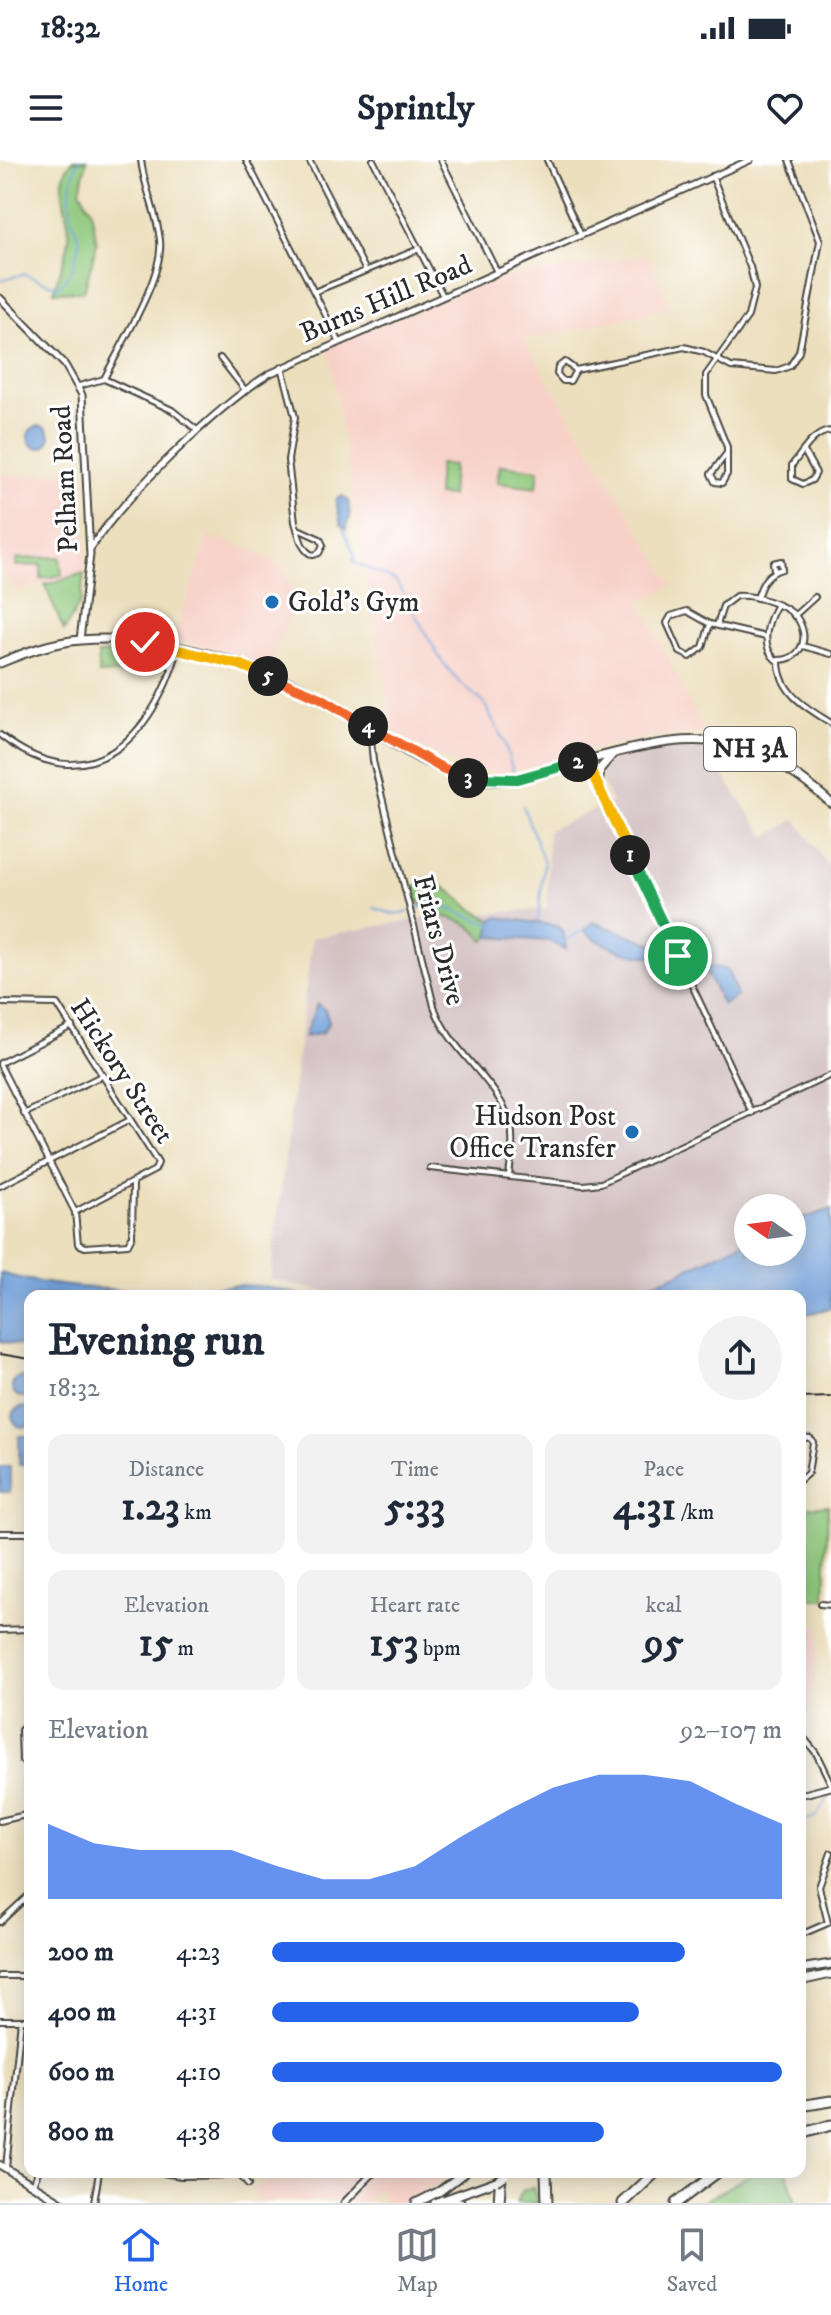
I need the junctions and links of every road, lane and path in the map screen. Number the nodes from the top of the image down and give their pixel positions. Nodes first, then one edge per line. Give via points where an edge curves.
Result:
1 (141, 160) edge
2 (246, 160) edge
3 (309, 160) edge
4 (373, 160) edge
5 (441, 160) edge
6 (547, 160) edge
7 (750, 160) edge
8 (789, 160) edge
9 (712, 176) junction
10 (580, 233) junction
11 (419, 249) junction
12 (366, 271) junction
13 (497, 272) junction
14 (314, 292) junction
15 (0, 298) edge
16 (444, 298) junction
17 (339, 341) junction
18 (220, 358) dead end
19 (715, 358) junction
20 (282, 367) junction
21 (576, 370) junction
22 (104, 379) junction
23 (79, 386) junction
24 (245, 390) junction
25 (831, 431) edge
26 (198, 432) junction
27 (804, 451) junction
28 (727, 453) junction
29 (298, 529) junction
30 (90, 549) junction
31 (774, 569) dead end
32 (815, 597) dead end
33 (757, 598) junction
34 (776, 606) junction
35 (794, 616) junction
36 (713, 624) junction
37 (766, 637) junction
38 (80, 640) junction
39 (802, 646) junction
40 (176, 649) junction
41 (831, 654) edge
42 (779, 661) junction
43 (0, 663) edge
44 (831, 723) edge
45 (369, 727) junction
46 (0, 735) edge
47 (382, 735) junction
48 (373, 743) junction
49 (616, 753) junction
50 (586, 760) junction
51 (598, 788) junction
52 (831, 803) edge
53 (0, 1003) edge
54 (72, 1026) junction
55 (0, 1064) edge
56 (103, 1075) junction
57 (831, 1075) edge
58 (752, 1113) junction
59 (24, 1114) junction
60 (131, 1120) junction
61 (49, 1161) junction
62 (430, 1168) dead end
63 (509, 1176) junction
64 (133, 1183) junction
65 (0, 1185) edge
66 (75, 1212) junction
67 (806, 1438) edge
68 (806, 1475) edge
69 (0, 1533) edge
70 (24, 1533) edge
71 (820, 1604) dead end
72 (831, 1605) edge
73 (24, 1629) edge
74 (0, 1630) edge
75 (24, 1725) edge
76 (806, 1740) edge
77 (24, 1763) edge
78 (831, 1786) edge
79 (806, 1793) edge
80 (24, 1815) edge
81 (0, 1821) edge
82 (831, 1853) edge
83 (24, 1900) edge
84 (0, 1922) edge
85 (806, 1932) edge
86 (831, 1964) edge
87 (806, 1968) edge
88 (831, 1974) edge
89 (0, 1976) edge
90 (24, 1976) edge
91 (806, 1980) edge
92 (0, 2020) edge
93 (21, 2020) joint
94 (831, 2101) edge
95 (806, 2105) edge
96 (831, 2125) edge
97 (806, 2132) edge
98 (3, 2166) edge
99 (36, 2178) edge
100 (98, 2178) edge
101 (242, 2178) edge
102 (368, 2178) edge
103 (457, 2178) edge
104 (496, 2178) edge
105 (503, 2178) edge
106 (546, 2178) edge
107 (650, 2178) edge
108 (709, 2178) edge
109 (33, 2184) junction
110 (248, 2185) dead end
111 (347, 2201) edge
112 (439, 2202) edge
113 (63, 2203) edge
114 (94, 2203) edge
115 (416, 2203) edge
116 (460, 2203) edge
117 (499, 2203) edge
118 (547, 2203) edge
119 (623, 2203) edge
120 (678, 2203) edge

1 - 22 street via 159,232 159,258
2 - 14 street
3 - 12 street
4 - 11 street
5 - 13 street
6 - 10 street
7 - 9 street, Burns Hill Road
8 - 19 street via 820,241 797,357 785,369 772,371 736,368
9 - 10 street, Burns Hill Road
9 - 19 street via 755,288 748,316
10 - 13 street, Burns Hill Road
11 - 12 street
11 - 16 street
12 - 14 street
13 - 16 street, Burns Hill Road
14 - 17 street
15 - 23 street, Pelham Road
16 - 17 street, Burns Hill Road
17 - 20 street, Burns Hill Road
18 - 24 street
19 - 21 street via 684,347
19 - 28 street via 707,370 705,390
20 - 24 street, Burns Hill Road
20 - 29 street via 295,417 288,460
21 - 21 street via 565,362 557,374 570,381
22 - 23 street
22 - 26 street via 172,410
23 - 30 street, Pelham Road
24 - 26 street, Burns Hill Road
25 - 27 street via 820,433
26 - 30 street, Burns Hill Road
27 - 27 street via 790,471 803,484 816,473
28 - 28 street via 711,474 717,483 727,477
29 - 29 street via 320,539 319,553 307,553
30 - 38 street, Pelham Road
31 - 33 street
32 - 35 street
33 - 34 street
33 - 36 street via 733,597
34 - 35 street
34 - 37 street
35 - 39 street via 800,622
36 - 36 street via 687,611 667,621 680,652 690,657 703,647
36 - 37 street
37 - 42 street via 768,652
38 - 40 main road, NH 3A via 127,640
38 - 43 main road, NH 3A
39 - 41 street
39 - 42 street via 797,656
40 - 45 main road, NH 3A via 258,671 321,698
40 - 46 street via 155,703 120,748 102,760 55,762
42 - 44 street via 794,698
45 - 47 main road, NH 3A
45 - 48 street, Friars Drive
47 - 48 street
47 - 50 main road, NH 3A via 450,771 480,780 517,779
48 - 63 street, Friars Drive via 373,761 437,1016 507,1114 512,1140
49 - 50 main road, NH 3A
49 - 51 main road via 600,769
49 - 52 main road, NH 3A via 687,740 737,745 780,762
50 - 51 street
51 - 58 street
53 - 54 street, Hickory Street via 53,1002
54 - 55 street
54 - 56 street, Hickory Street
55 - 59 street
56 - 59 street
56 - 60 street, Hickory Street
57 - 58 street
58 - 63 street via 605,1182 583,1185
59 - 61 street
60 - 61 street
60 - 64 street, Hickory Street via 157,1167
61 - 65 street
61 - 66 street
62 - 63 street
64 - 66 street
64 - 66 street via 132,1236 125,1246 81,1246
67 - 68 street via 812,1439
69 - 70 street
71 - 72 street
73 - 74 street
75 - 77 street
76 - 78 street
78 - 79 street
80 - 81 street
82 - 85 street via 819,1887 828,1923
83 - 84 street
86 - 87 main road
88 - 91 main road
89 - 90 street
92 - 93 street
93 - 98 street
94 - 95 highway
96 - 97 highway
98 - 109 main road
99 - 109 street
100 - 114 street
101 - 110 street
102 - 111 street
103 - 115 main road
104 - 112 main road
105 - 117 highway
106 - 118 highway
107 - 119 highway
108 - 120 highway
109 - 113 main road
112 - 116 highway

